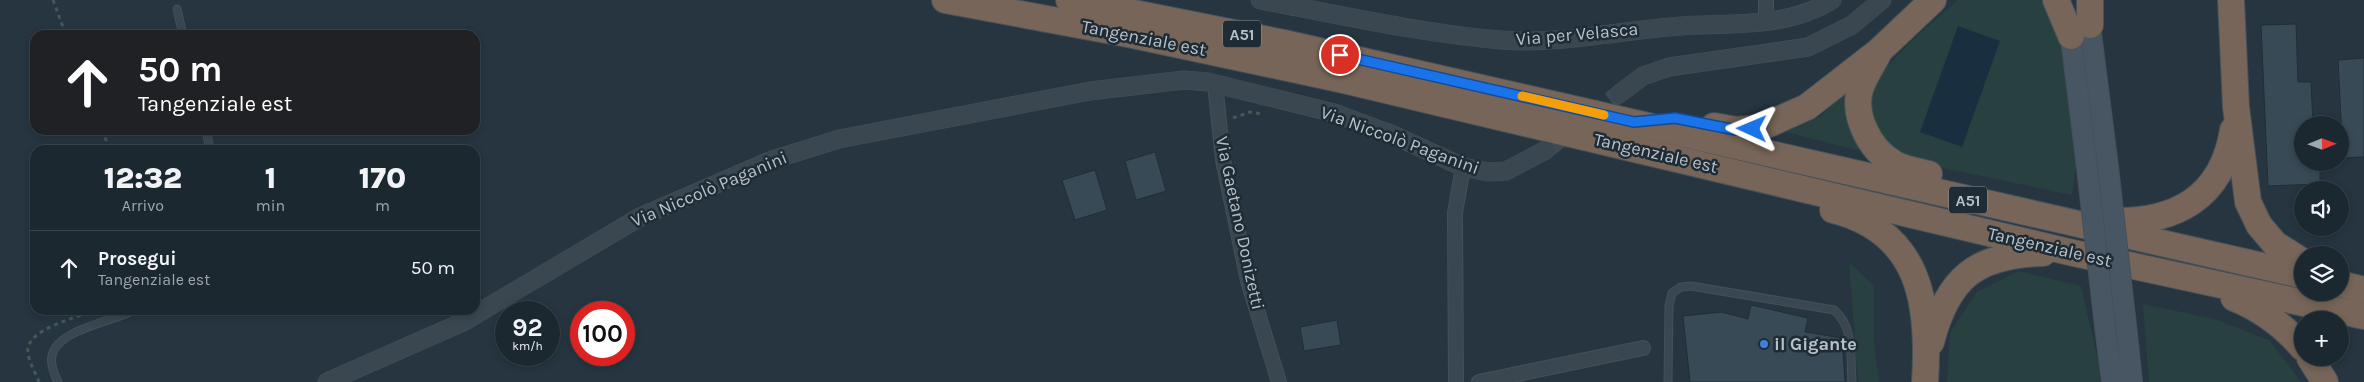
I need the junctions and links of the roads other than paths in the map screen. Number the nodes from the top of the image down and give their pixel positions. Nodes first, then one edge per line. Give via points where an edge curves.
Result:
1 (946, 0) edge
2 (1068, 0) edge
3 (1260, 0) edge
4 (1766, 0) edge
5 (1832, 0) edge
6 (1882, 0) edge
7 (1934, 0) edge
8 (2056, 0) edge
9 (2067, 0) edge
10 (2231, 0) edge
11 (177, 9) dead end
12 (2085, 15) edge
13 (1766, 21) junction
14 (182, 30) edge
15 (1880, 51) junction
16 (1216, 87) junction
17 (1619, 94) tunnel mouth
18 (2236, 107) junction
19 (1634, 122) junction
20 (1546, 150) tunnel mouth
21 (1464, 167) junction
22 (1754, 176) junction
23 (2012, 210) junction
24 (2062, 219) junction
25 (2069, 252) junction
26 (2294, 256) edge
27 (2294, 273) edge
28 (2194, 281) junction
29 (480, 312) edge
30 (121, 315) edge
31 (474, 315) edge
32 (2364, 316) edge
33 (2294, 338) edge
34 (1643, 348) dead end
35 (2315, 366) edge
36 (1925, 371) edge
37 (58, 382) edge
38 (327, 382) edge
39 (1279, 382) edge
40 (1456, 382) edge
41 (1479, 382) edge
42 (1668, 382) edge
43 (1852, 382) edge
44 (2112, 382) edge
45 (2132, 382) edge
46 (2325, 382) edge

1 - 22 highway, Tangenziale est / A51 via 1133,35 1339,79
2 - 19 highway, Tangenziale est / A51 via 1284,43
3 - 13 street, Via per Velasca via 1403,27 1501,40 1573,38 1653,28
4 - 13 street
5 - 13 street, Via per Velasca via 1789,19
6 - 17 street via 1852,25 1808,47 1669,67 1643,76
7 - 15 highway
8 - 12 highway
9 - 12 main road
10 - 18 highway
11 - 14 lane
12 - 44 main road, bridge via 2086,159
12 - 45 main road, bridge via 2108,167
15 - 19 highway via 1807,107 1760,128 1736,130 1675,118
15 - 23 highway via 1861,85 1860,93 1863,126 1874,146 1896,165 1970,183
16 - 21 street, Via Niccolò Paganini via 1334,113
16 - 29 street, Via Niccolò Paganini via 1184,80 1090,91 839,139 772,160 647,213
16 - 39 street, Via Gaetano Donizetti via 1214,102 1223,160 1248,281
18 - 24 highway via 2229,151 2221,170 2211,184 2188,204 2164,216 2133,221
18 - 26 highway via 2245,185 2253,217 2275,244
19 - 23 highway, Tangenziale est / A51
20 - 21 street, Via Niccolò Paganini via 1506,171 1488,172
21 - 40 street via 1455,213
22 - 25 highway, Tangenziale est / A51
22 - 36 highway via 1778,196 1849,214 1873,225 1894,241 1917,279 1924,314
23 - 24 highway, Tangenziale est / A51
24 - 27 highway, Tangenziale est / A51
25 - 28 highway, Tangenziale est / A51
25 - 36 highway via 2005,256 1975,268 1958,283 1942,306
28 - 32 highway, Tangenziale est / A51
28 - 33 highway via 2258,309
30 - 37 lane via 72,333 57,344 51,357
31 - 38 street, Via Niccolò Paganini
34 - 41 street
35 - 46 highway
42 - 43 lane via 1668,306 1672,293 1681,287 1691,286 1834,310 1848,328

